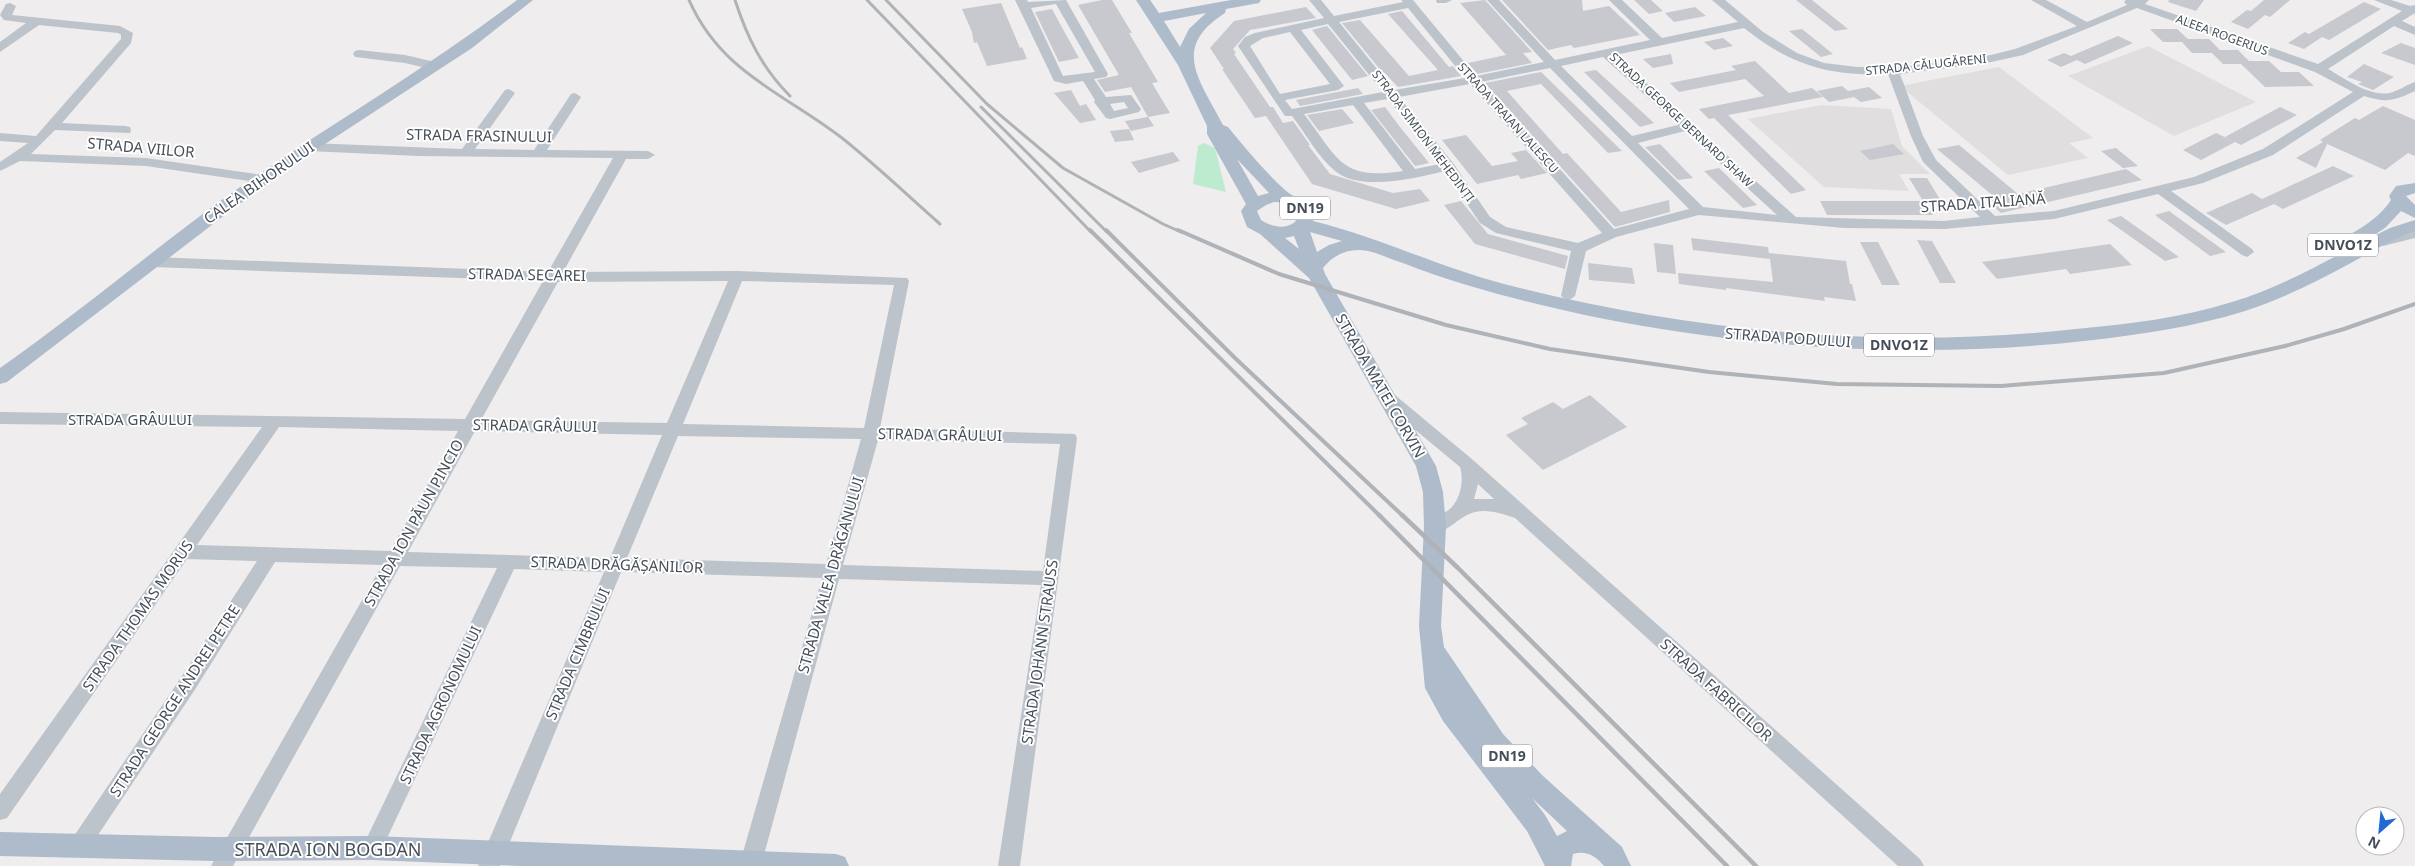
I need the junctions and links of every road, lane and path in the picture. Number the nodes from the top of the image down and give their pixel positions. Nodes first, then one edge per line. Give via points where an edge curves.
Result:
1 (21, 0) edge
2 (526, 0) edge
3 (1060, 0) edge
4 (1143, 0) edge
5 (1189, 0) edge
6 (1254, 0) edge
7 (1315, 0) edge
8 (1494, 0) edge
9 (1615, 0) edge
10 (1718, 0) edge
11 (2037, 0) edge
12 (2380, 0) edge
13 (2135, 1) edge
14 (1409, 2) edge
15 (1022, 3) edge
16 (1231, 4) junction
17 (5, 6) edge
18 (2413, 9) edge
19 (1155, 18) junction
20 (37, 21) junction
21 (1331, 21) junction
22 (2394, 22) junction
23 (1747, 24) junction
24 (2086, 26) junction
25 (1294, 28) junction
26 (2415, 32) edge
27 (1659, 42) junction
28 (0, 48) edge
29 (1606, 53) junction
30 (359, 54) dead end
31 (1552, 63) junction
32 (1185, 65) junction
33 (435, 66) junction
34 (2320, 69) junction
35 (1893, 71) junction
36 (1087, 77) junction
37 (1473, 80) junction
38 (2415, 86) edge
39 (2362, 92) junction
40 (509, 93) dead end
41 (1393, 95) junction
42 (575, 97) dead end
43 (1277, 98) junction
44 (1100, 102) dead end
45 (1357, 102) junction
46 (1296, 112) junction
47 (51, 126) junction
48 (1215, 126) junction
49 (1688, 126) junction
50 (125, 130) dead end
51 (0, 137) edge
52 (40, 140) junction
53 (1629, 141) junction
54 (309, 147) junction
55 (466, 152) junction
56 (538, 153) junction
57 (622, 154) junction
58 (648, 155) dead end
59 (16, 157) junction
60 (1448, 166) junction
61 (0, 167) edge
62 (1412, 174) junction
63 (262, 179) junction
64 (2415, 188) edge
65 (2161, 190) junction
66 (1283, 197) junction
67 (2399, 201) junction
68 (1254, 204) junction
69 (1699, 211) junction
70 (2415, 213) edge
71 (1992, 221) junction
72 (1303, 222) junction
73 (1792, 222) junction
74 (2415, 225) edge
75 (1267, 231) junction
76 (2415, 233) edge
77 (1611, 234) junction
78 (1372, 246) junction
79 (2367, 247) junction
80 (1579, 248) junction
81 (2248, 252) dead end
82 (153, 262) junction
83 (1316, 270) junction
84 (737, 276) junction
85 (554, 277) junction
86 (902, 281) joint
87 (1568, 296) junction
88 (0, 377) edge
89 (1389, 399) junction
90 (0, 418) edge
91 (275, 421) junction
92 (469, 425) junction
93 (674, 429) junction
94 (871, 434) junction
95 (1069, 438) joint
96 (1467, 464) junction
97 (1458, 510) junction
98 (1520, 513) junction
99 (1435, 527) junction
100 (183, 552) junction
101 (270, 555) junction
102 (393, 560) junction
103 (509, 561) junction
104 (615, 564) junction
105 (832, 572) junction
106 (1051, 578) junction
107 (1434, 652) junction
108 (0, 812) edge
109 (0, 844) edge
110 (79, 846) junction
111 (372, 848) junction
112 (227, 858) edge
113 (1614, 859) edge
114 (492, 860) edge
115 (1556, 864) edge
116 (750, 865) edge
117 (836, 866) edge
118 (1009, 866) edge
119 (1912, 866) edge

1 - 17 street
2 - 33 main road, CALEA BIHORULUI via 485,33
3 - 15 street
3 - 36 street via 1102,74
4 - 19 main road, DN19
5 - 16 main road
6 - 16 main road
7 - 21 street, STRADA SIMION MEHEDINȚI
8 - 31 street
9 - 27 street
10 - 23 street, STRADA CĂLUGĂRENI
11 - 24 street
12 - 18 street
13 - 24 street, STRADA CĂLUGĂRENI
13 - 34 street, ALEEA ROGERIUS
14 - 21 street
14 - 37 street, STRADA TRAIAN LALESCU
15 - 36 street via 1058,78
16 - 19 main road
16 - 32 main road via 1206,18 1195,29 1186,47
17 - 20 street via 8,18
18 - 22 street
19 - 32 main road, DN19
20 - 28 street
20 - 47 street via 127,33 127,40
21 - 25 street
21 - 41 street, STRADA SIMION MEHEDINȚI
22 - 26 street
22 - 34 street
23 - 27 street, STRADA GEORGE BERNARD SHAW
23 - 35 street, STRADA CĂLUGĂRENI via 1774,45 1804,61 1848,71
24 - 35 street, STRADA CĂLUGĂRENI via 2019,52
25 - 43 street via 1259,35 1244,46
25 - 43 street via 1338,86
27 - 29 street, STRADA GEORGE BERNARD SHAW
29 - 31 street
29 - 49 street, STRADA GEORGE BERNARD SHAW
30 - 33 street
31 - 37 street
31 - 53 street
32 - 48 main road, DN19
33 - 54 main road, CALEA BIHORULUI
34 - 39 street, ALEEA ROGERIUS
35 - 71 street via 1930,162
36 - 44 street
37 - 41 street
37 - 77 street, STRADA TRAIAN LALESCU
38 - 39 street via 2392,98
39 - 65 street, STRADA ITALIANĂ via 2268,152 2198,180
40 - 55 street
41 - 45 street
41 - 60 street, STRADA SIMION MEHEDINȚI
42 - 56 street
43 - 46 street via 1289,113
45 - 46 street
45 - 62 street
46 - 62 street via 1341,170 1386,178
47 - 50 street, STRADA VIILOR
47 - 52 street
48 - 66 main road, DN19 via 1224,131 1257,173
48 - 68 main road, DN19 via 1215,134
49 - 53 street
49 - 73 street, STRADA GEORGE BERNARD SHAW
51 - 52 street
52 - 59 street
53 - 69 street
54 - 55 street, STRADA FRASINULUI
54 - 63 main road, CALEA BIHORULUI
55 - 56 street, STRADA FRASINULUI
56 - 57 street, STRADA FRASINULUI
57 - 58 street, STRADA FRASINULUI
57 - 85 street, STRADA ION PĂUN PINCIO
59 - 61 street
59 - 63 street, STRADA VIILOR via 146,162
60 - 62 street
60 - 80 street, STRADA SIMION MEHEDINȚI via 1485,220 1501,230
63 - 82 main road, CALEA BIHORULUI
64 - 67 main road, DNVO1Z via 2399,192
65 - 71 street, STRADA ITALIANĂ via 2054,214
65 - 81 street
66 - 68 main road, DN19 via 1265,198
66 - 72 main road, DN19 via 1299,203
67 - 70 main road
67 - 87 main road, STRADA PODULUI / DNVO1Z via 2394,211 2380,223 2302,268 2263,284 2198,304 2056,328 1960,334 1825,332 1713,322
68 - 75 main road, DN19 via 1249,211 1250,217 1253,223
69 - 73 street, STRADA ITALIANĂ
69 - 77 street, STRADA ITALIANĂ
71 - 73 street, STRADA ITALIANĂ via 1944,225
72 - 75 main road, DN19 via 1280,232
72 - 78 main road, STRADA PODULUI / DNVO1Z
72 - 83 main road, DN19
72 - 87 main road, STRADA PODULUI / DNVO1Z
74 - 79 main road, STRADA PODULUI / DNVO1Z
75 - 83 main road, DN19
76 - 79 street
77 - 80 street, STRADA ITALIANĂ
78 - 79 main road, STRADA PODULUI / DNVO1Z via 1462,278 1646,321 1777,339 1903,345 1968,345 2077,337 2206,315 2246,305 2286,289
78 - 83 main road via 1349,245 1334,249 1323,256
80 - 87 street
82 - 85 street, STRADA SECAREI
82 - 88 main road, CALEA BIHORULUI
83 - 89 main road, STRADA MATEI CORVIN / DN19
84 - 85 street, STRADA SECAREI
84 - 86 street, STRADA SECAREI
84 - 93 street, STRADA CIMBRULUI
85 - 92 street, STRADA ION PĂUN PINCIO
86 - 94 street, STRADA VALEA DRĂGANULUI
89 - 96 street, STRADA FABRICILOR
89 - 99 main road, STRADA MATEI CORVIN / DN19 via 1426,466 1433,492
90 - 91 street, STRADA GRÂULUI
91 - 92 street, STRADA GRÂULUI
91 - 100 street, STRADA THOMAS MORUS
92 - 93 street, STRADA GRÂULUI
92 - 102 street, STRADA ION PĂUN PINCIO
93 - 94 street, STRADA GRÂULUI
93 - 104 street, STRADA CIMBRULUI
94 - 95 street, STRADA GRÂULUI
94 - 105 street, STRADA VALEA DRĂGANULUI
95 - 106 street, STRADA JOHANN STRAUSS
96 - 97 street via 1472,477 1471,487
96 - 98 street, STRADA FABRICILOR
97 - 98 street, STRADA FABRICILOR via 1486,504
97 - 99 street, STRADA FABRICILOR
98 - 119 street, STRADA FABRICILOR
99 - 107 main road, STRADA MATEI CORVIN / DN19 via 1430,626
100 - 101 street, STRADA DRĂGĂȘANILOR
100 - 108 street, STRADA THOMAS MORUS
101 - 102 street, STRADA DRĂGĂȘANILOR
101 - 110 street, STRADA GEORGE ANDREI PETRE via 188,685
102 - 103 street, STRADA DRĂGĂȘANILOR
102 - 112 street, STRADA ION PĂUN PINCIO
103 - 104 street, STRADA DRĂGĂȘANILOR
103 - 111 street, STRADA AGRONOMULUI
104 - 105 street, STRADA DRĂGĂȘANILOR
104 - 114 street, STRADA CIMBRULUI
105 - 106 street, STRADA DRĂGĂȘANILOR
105 - 116 street, STRADA VALEA DRĂGANULUI
106 - 118 street, STRADA JOHANN STRAUSS
107 - 113 main road, STRADA MATEI CORVIN / DN19 via 1494,742
107 - 115 main road, STRADA MATEI CORVIN / DN19 via 1434,675 1442,699 1536,823
109 - 110 main road, STRADA ION BOGDAN
110 - 112 main road, STRADA ION BOGDAN
111 - 112 main road, STRADA ION BOGDAN
111 - 114 main road, STRADA ION BOGDAN
113 - 115 main road, DN19 via 1592,841 1574,841 1561,850
114 - 116 main road, STRADA ION BOGDAN
116 - 117 main road, STRADA ION BOGDAN

